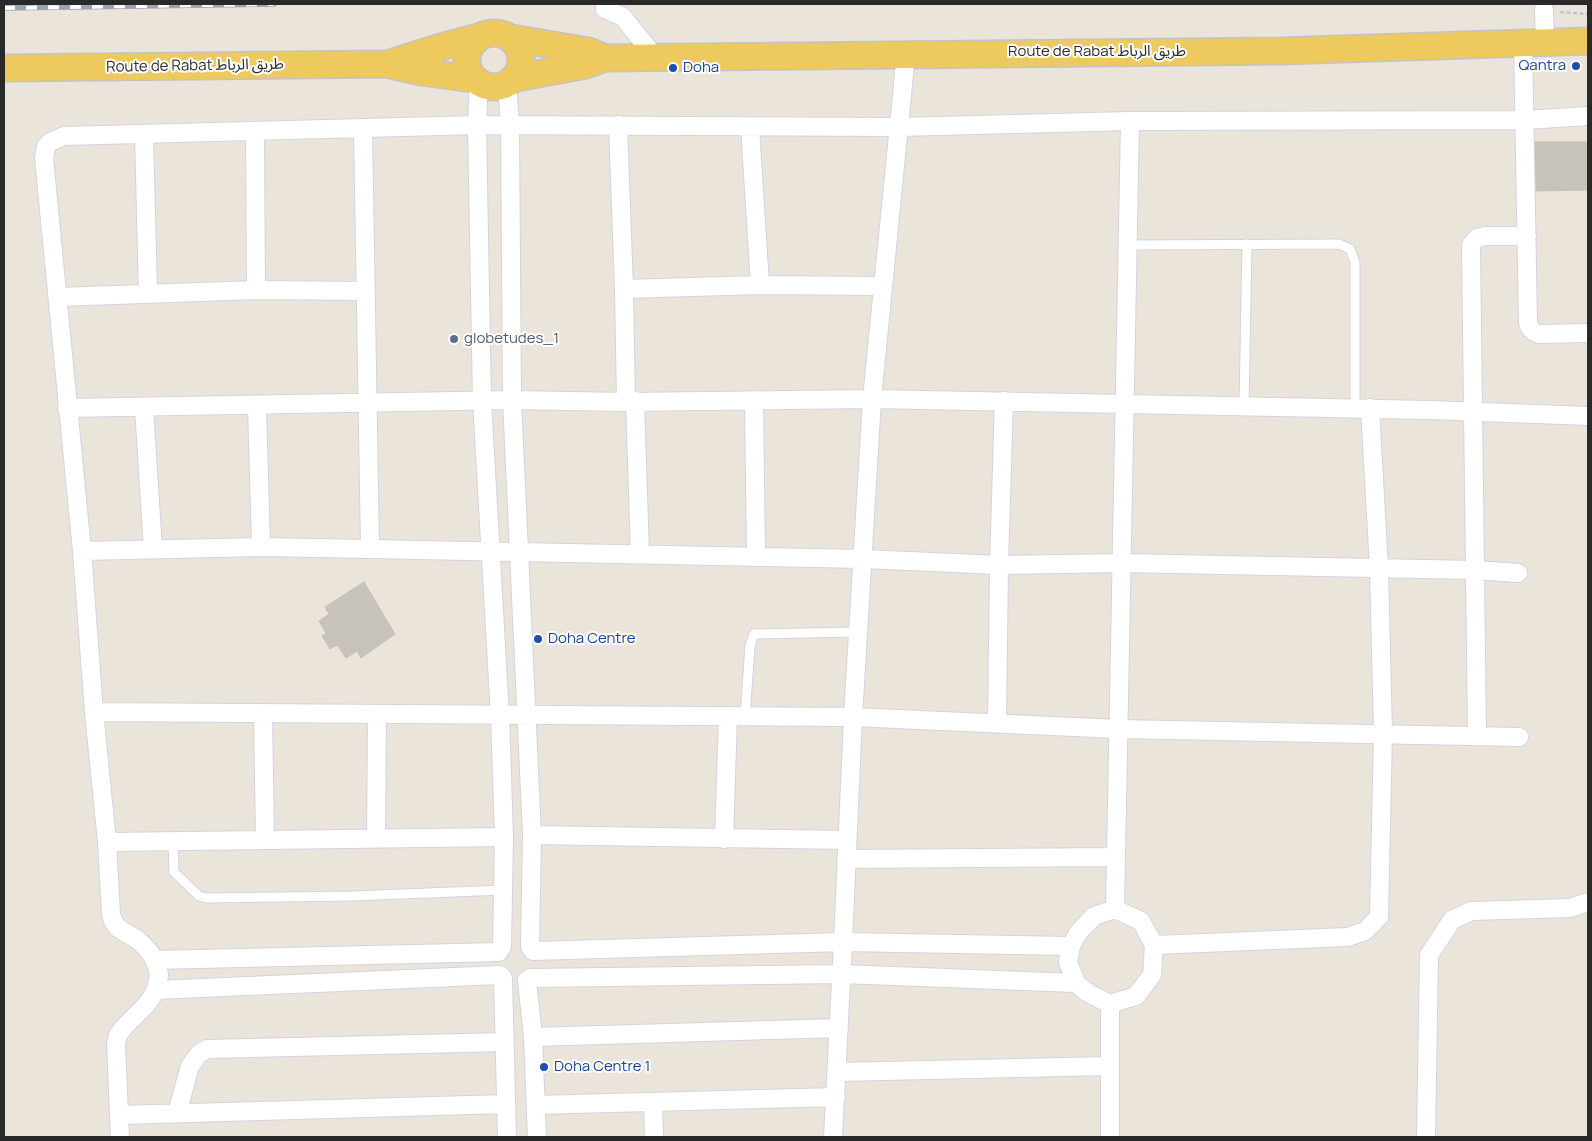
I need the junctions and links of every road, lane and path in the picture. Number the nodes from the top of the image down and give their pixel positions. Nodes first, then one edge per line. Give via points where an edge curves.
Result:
1 (605, 8) dead end
2 (1544, 10) joint
3 (1588, 14) edge
4 (480, 37) junction
5 (511, 38) junction
6 (1588, 41) edge
7 (1534, 43) junction
8 (906, 54) junction
9 (654, 57) junction
10 (605, 58) junction
11 (387, 64) junction
12 (4, 68) edge
13 (476, 80) junction
14 (512, 81) junction
15 (1588, 116) edge
16 (1526, 120) junction
17 (1130, 121) junction
18 (510, 124) junction
19 (477, 125) junction
20 (618, 125) junction
21 (750, 127) junction
22 (899, 127) junction
23 (363, 129) junction
24 (255, 132) junction
25 (144, 134) junction
26 (1527, 236) junction
27 (1247, 244) junction
28 (1128, 245) junction
29 (760, 285) junction
30 (883, 286) junction
31 (624, 289) junction
32 (256, 290) junction
33 (366, 291) junction
34 (148, 293) junction
35 (58, 297) junction
36 (1588, 333) edge
37 (512, 400) junction
38 (754, 400) junction
39 (872, 400) junction
40 (482, 401) junction
41 (1004, 401) junction
42 (630, 402) junction
43 (367, 403) junction
44 (1126, 403) junction
45 (258, 406) junction
46 (1244, 406) junction
47 (67, 408) junction
48 (144, 408) junction
49 (1363, 408) junction
50 (1474, 412) junction
51 (1588, 416) edge
52 (261, 548) junction
53 (153, 549) junction
54 (370, 549) junction
55 (82, 551) junction
56 (491, 551) junction
57 (519, 551) junction
58 (640, 554) junction
59 (756, 556) junction
60 (863, 559) junction
61 (1122, 563) junction
62 (999, 565) junction
63 (1379, 568) junction
64 (1475, 570) junction
65 (1518, 572) dead end
66 (858, 632) junction
67 (94, 712) junction
68 (263, 713) junction
69 (377, 714) junction
70 (527, 715) junction
71 (500, 716) junction
72 (736, 717) junction
73 (853, 717) junction
74 (996, 723) junction
75 (1119, 729) junction
76 (1383, 733) junction
77 (1477, 735) junction
78 (1519, 737) dead end
79 (532, 835) junction
80 (504, 837) junction
81 (376, 839) junction
82 (724, 839) junction
83 (265, 840) junction
84 (846, 840) junction
85 (107, 842) junction
86 (172, 842) junction
87 (1116, 857) junction
88 (846, 860) junction
89 (503, 890) junction
90 (1588, 902) edge
91 (1115, 909) junction
92 (843, 942) junction
93 (1154, 945) junction
94 (1071, 946) junction
95 (532, 949) junction
96 (500, 950) junction
97 (155, 960) junction
98 (842, 974) junction
99 (502, 977) junction
100 (529, 979) junction
101 (1076, 983) junction
102 (156, 990) junction
103 (1110, 1004) junction
104 (839, 1028) junction
105 (533, 1037) junction
106 (505, 1042) junction
107 (1110, 1066) junction
108 (837, 1072) junction
109 (836, 1097) junction
110 (653, 1102) junction
111 (506, 1104) junction
112 (536, 1105) junction
113 (177, 1113) junction
114 (119, 1115) junction
115 (120, 1137) edge
116 (507, 1137) edge
117 (537, 1137) edge
118 (654, 1137) edge
119 (833, 1137) edge
120 (1110, 1137) edge
121 (1426, 1137) edge

1 - 9 street via 623,17
2 - 3 path
2 - 7 street
4 - 5 main road via 495,33
4 - 11 main road, Route de Rabat طريق الرباط
4 - 13 main road via 469,49 466,64
5 - 10 main road, Route de Rabat طريق الرباط via 588,50
5 - 14 main road via 521,53 522,62
6 - 7 main road, Route de Rabat طريق الرباط
7 - 8 main road, Route de Rabat طريق الرباط via 1281,51
7 - 16 street
8 - 9 main road, Route de Rabat طريق الرباط
8 - 22 street
9 - 10 main road, Route de Rabat طريق الرباط
10 - 14 main road, Route de Rabat طريق الرباط
11 - 12 main road, Route de Rabat طريق الرباط
11 - 13 main road, Route de Rabat طريق الرباط
13 - 14 main road via 486,87 497,88
13 - 19 street
14 - 18 street
15 - 16 street
16 - 17 street
16 - 26 street
17 - 22 street
17 - 28 street
18 - 19 street
18 - 20 street
18 - 37 street
19 - 23 street
19 - 40 street
20 - 21 street
20 - 31 street
21 - 22 street
21 - 29 street
22 - 30 street
23 - 24 street
23 - 33 street
24 - 25 street
24 - 32 street
25 - 34 street
25 - 35 street via 64,136 46,146 44,158
26 - 36 street via 1530,328 1539,334
26 - 50 street via 1485,236 1471,245
27 - 28 lane
27 - 46 lane
27 - 49 lane via 1339,244 1350,249 1355,262
28 - 44 street
29 - 30 street
29 - 31 street
30 - 39 street
31 - 42 street
32 - 33 street
32 - 34 street
33 - 43 street
34 - 35 street
35 - 47 street
37 - 40 street
37 - 42 street
37 - 57 street
38 - 39 street
38 - 42 street
38 - 59 street
39 - 41 street
39 - 60 street
40 - 43 street
40 - 56 street
41 - 44 street
41 - 62 street
42 - 58 street
43 - 45 street
43 - 54 street
44 - 46 street
44 - 61 street
45 - 48 street
45 - 52 street
46 - 49 street
47 - 48 street
47 - 55 street
48 - 53 street
49 - 50 street
49 - 63 street
50 - 51 street
50 - 64 street
52 - 53 street
52 - 54 street
53 - 55 street
54 - 56 street
55 - 67 street
56 - 57 street
56 - 71 street
57 - 58 street
57 - 70 street
58 - 59 street
59 - 60 street
60 - 62 street
60 - 66 street
61 - 62 street
61 - 63 street
61 - 75 street
62 - 74 street
63 - 64 street
63 - 76 street
64 - 65 street
64 - 77 street
66 - 72 lane via 754,634
66 - 73 street
67 - 68 street
67 - 85 street
68 - 69 street
68 - 83 street
69 - 71 street
69 - 81 street
70 - 71 street
70 - 72 street
70 - 79 street
71 - 80 street
72 - 73 street
72 - 82 street
73 - 74 street
73 - 84 street
74 - 75 street
75 - 76 street
75 - 87 street
76 - 77 street
76 - 93 street via 1379,917 1365,930 1348,937
77 - 78 street
79 - 82 street
79 - 95 street
80 - 81 street
80 - 89 street
81 - 83 street
82 - 84 street
83 - 86 street
84 - 88 street
85 - 86 street
85 - 97 street via 113,921 118,928 138,940
86 - 89 lane via 174,872 199,896 208,898
87 - 88 street
87 - 91 street
88 - 92 street
89 - 96 street
90 - 121 street via 1570,908 1472,911 1452,920 1429,954
91 - 93 street via 1141,921
91 - 94 street via 1094,916
92 - 94 street
92 - 95 street
92 - 98 street
93 - 103 street via 1152,974 1136,996
94 - 101 street via 1068,962
95 - 96 street via 516,942
95 - 100 street via 537,960 536,970
96 - 97 street
96 - 99 street via 496,964
97 - 102 street via 159,974
98 - 100 street
98 - 101 street
98 - 104 street
99 - 100 street via 519,983
99 - 102 street
99 - 106 street
100 - 105 street
101 - 103 street
102 - 114 street via 124,1027 116,1044
103 - 107 street
104 - 105 street
104 - 108 street
105 - 112 street
106 - 111 street
106 - 113 street via 207,1049 190,1066
107 - 108 street
107 - 120 street
108 - 109 street
109 - 110 street
109 - 119 street
110 - 112 street
110 - 118 street
111 - 113 street
111 - 116 street
112 - 117 street
113 - 114 street
114 - 115 street

